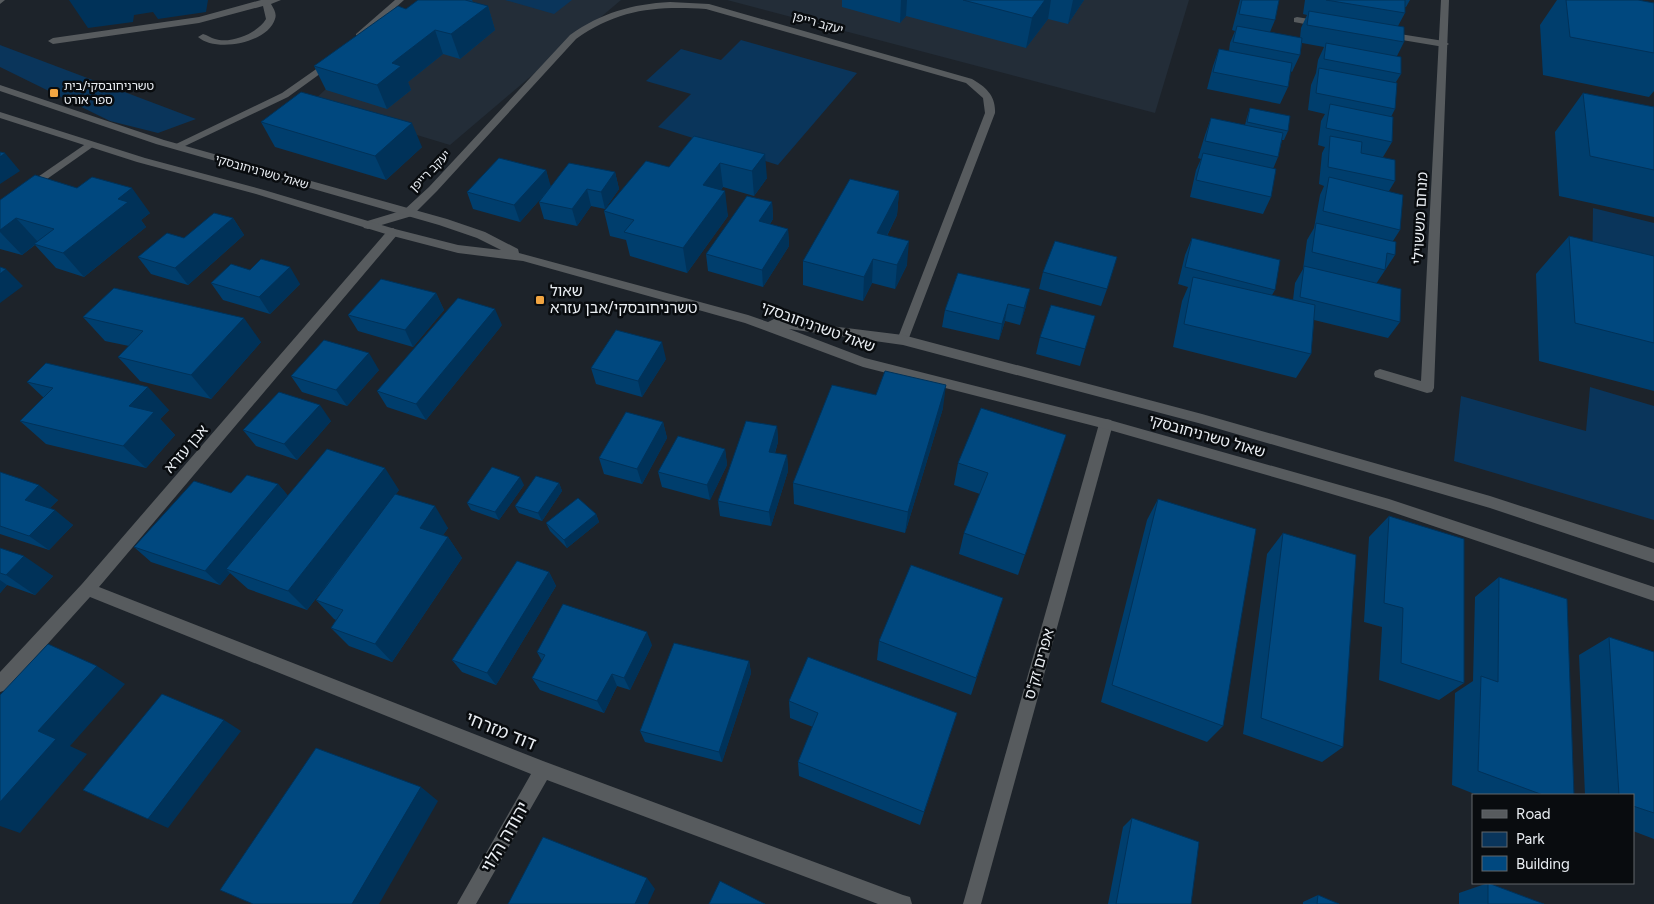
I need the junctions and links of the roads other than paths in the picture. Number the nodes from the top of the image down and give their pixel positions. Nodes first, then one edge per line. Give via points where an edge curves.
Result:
1 (277, 0) edge
2 (400, 0) edge
3 (1445, 0) edge
4 (266, 1) edge
5 (1297, 20) dead end
6 (1326, 25) edge
7 (1375, 33) edge
8 (202, 37) dead end
9 (53, 41) dead end
10 (351, 44) edge
11 (1444, 44) junction
12 (337, 57) edge
13 (0, 88) edge
14 (0, 116) edge
15 (90, 144) junction
16 (181, 144) dead end
17 (0, 208) edge
18 (408, 213) junction
19 (368, 225) junction
20 (393, 232) junction
21 (523, 257) junction
22 (748, 319) junction
23 (903, 340) junction
24 (1380, 374) dead end
25 (1106, 424) junction
26 (1654, 556) edge
27 (88, 589) junction
28 (1654, 594) edge
29 (0, 684) edge
30 (543, 770) junction
31 (466, 904) edge
32 (902, 904) edge
33 (972, 904) edge

1 - 4 street
2 - 10 street
3 - 11 street, מנחם מששוילי
4 - 8 street via 270,20 258,33 231,41 215,42
4 - 9 street via 199,20
5 - 6 street
7 - 11 street
11 - 24 street, מנחם מששוילי via 1427,388
12 - 16 street via 285,95
13 - 18 street, שאול טשרניחובסקי via 160,142
14 - 15 street, שאול טשרניחובסקי
15 - 17 street
15 - 19 street, שאול טשרניחובסקי
18 - 19 street, יעקב רייפן
18 - 21 street, שאול טשרניחובסקי via 481,235
18 - 23 street, יעקב רייפן via 433,190 573,37 588,25 619,11 640,7 706,6 969,81 987,94 990,113
19 - 20 street, שאול טשרניחובסקי
20 - 21 street, שאול טשרניחובסקי via 458,249
20 - 27 street, אבן עזרא
21 - 22 street, שאול טשרניחובסקי
22 - 23 street, שאול טשרניחובסקי
22 - 25 street, שאול טשרניחובסקי via 863,362
23 - 26 street, שאול טשרניחובסקי via 1412,478
25 - 28 street, שאול טשרניחובסקי via 1389,505
25 - 33 street, אפרים זק"ס
27 - 29 street, אבן עזרא
27 - 30 street, דוד מזרחי
30 - 31 street, יהודה הלוי
30 - 32 street, דוד מזרחי

